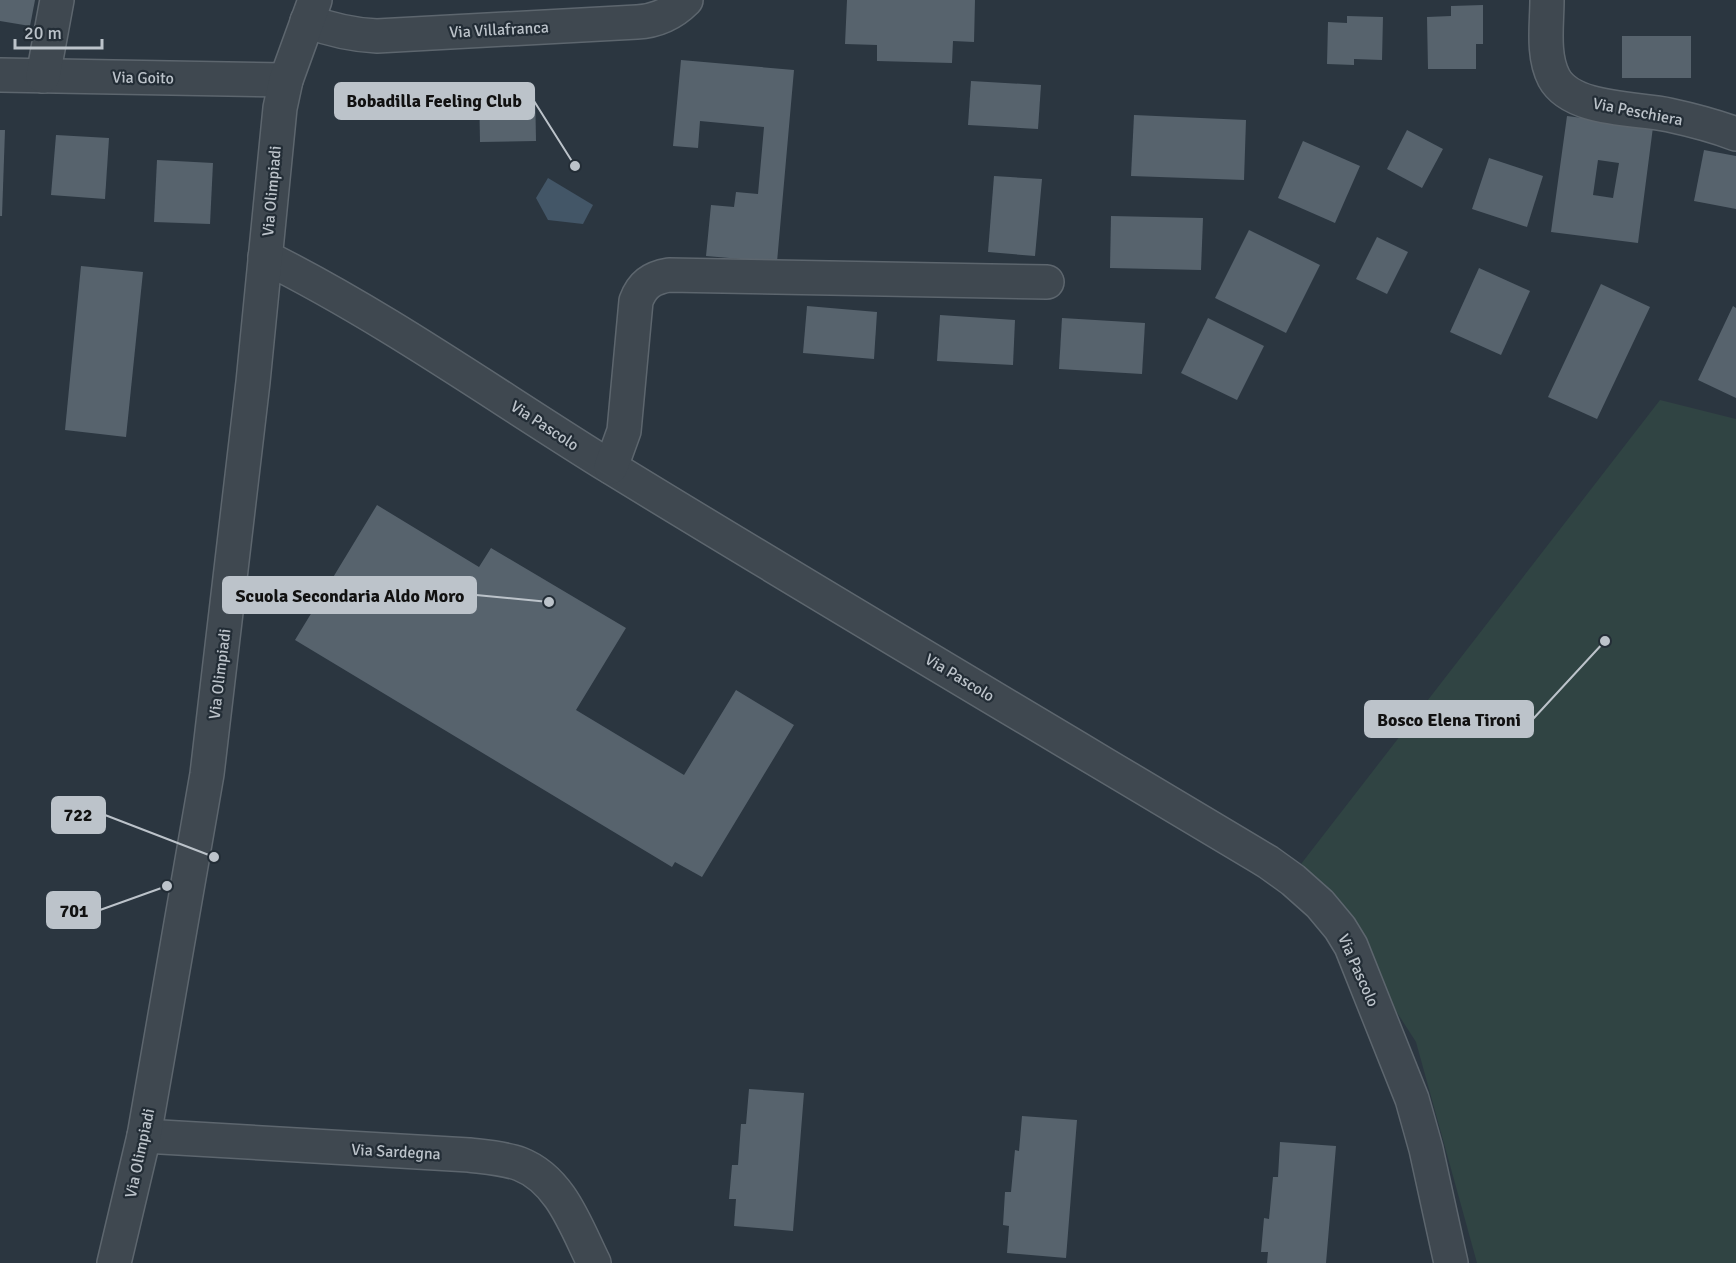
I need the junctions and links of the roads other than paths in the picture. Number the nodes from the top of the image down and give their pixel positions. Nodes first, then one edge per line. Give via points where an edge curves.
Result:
1 (57, 0) edge
2 (686, 0) edge
3 (1546, 0) edge
4 (311, 10) edge
5 (0, 75) edge
6 (43, 76) junction
7 (286, 80) junction
8 (1736, 134) edge
9 (265, 257) junction
10 (1047, 282) dead end
11 (610, 467) junction
12 (144, 1136) junction
13 (114, 1263) edge
14 (594, 1263) edge
15 (1451, 1263) edge

1 - 6 street
2 - 4 street, Via Villafranca via 670,13 644,22 377,36 334,31
3 - 8 street, Via Peschiera via 1548,59 1554,78 1566,91 1583,100 1667,115
4 - 7 street, Via Olimpiadi
5 - 6 street, Via Goito
6 - 7 street, Via Goito
7 - 9 street, Via Olimpiadi
9 - 11 street, Via Pascolo via 376,317
9 - 12 street, Via Olimpiadi via 207,774
10 - 11 street via 669,275 652,279 643,286 636,301 624,431
11 - 15 street, Via Pascolo via 1268,862 1308,892 1331,916 1351,946 1399,1062 1422,1132
12 - 13 street, Via Olimpiadi
12 - 14 street, Via Sardegna via 469,1155 509,1161 528,1168 551,1186

